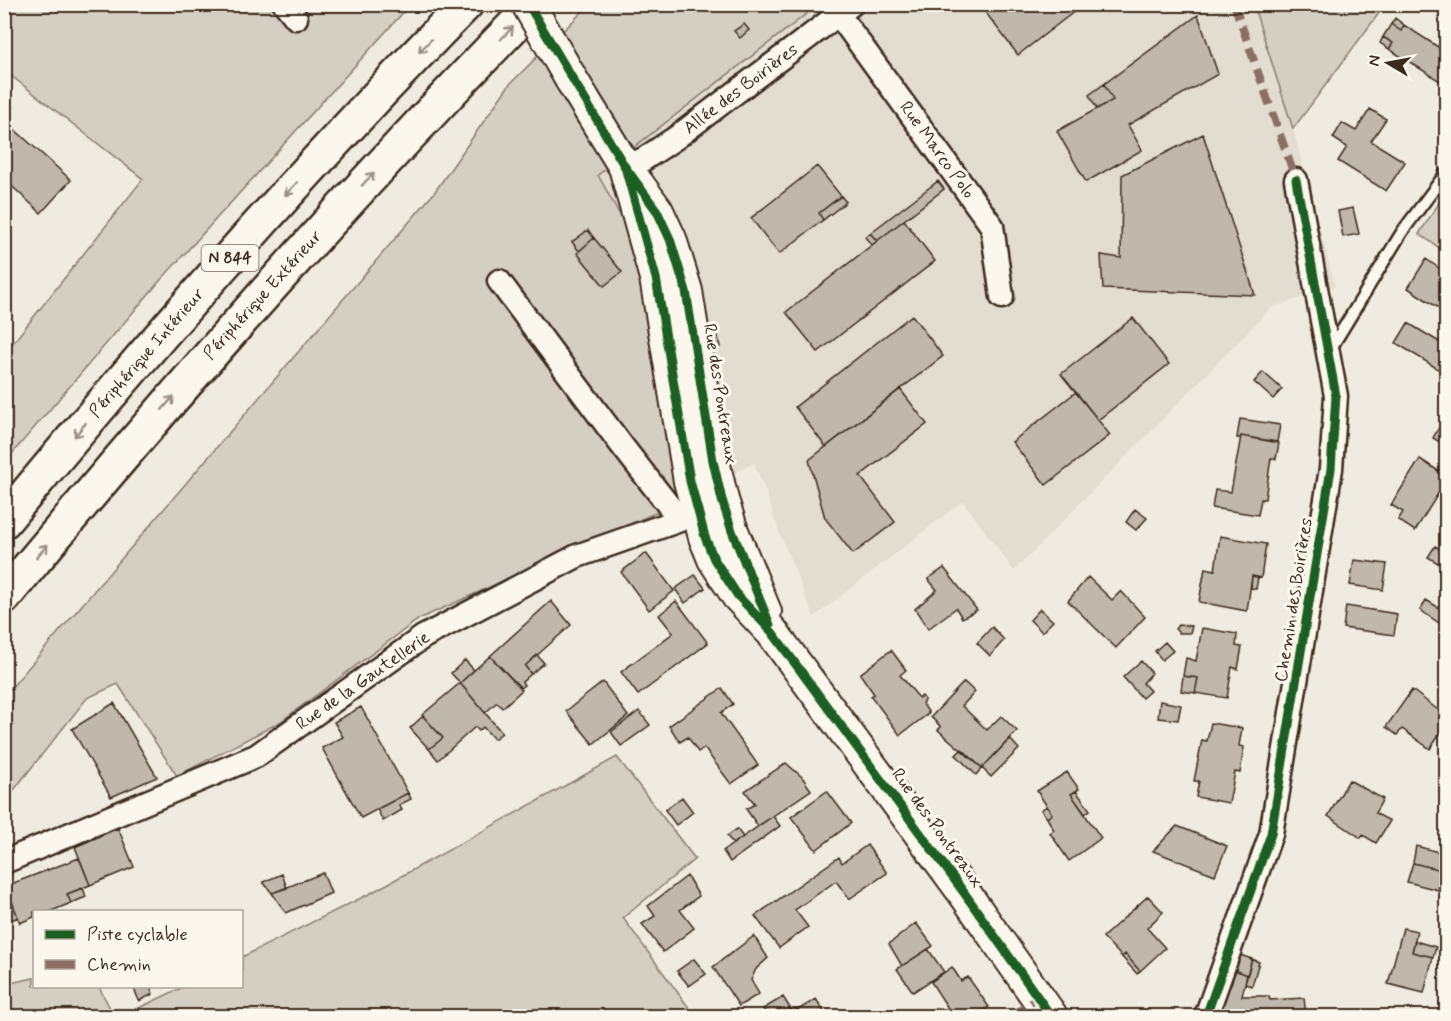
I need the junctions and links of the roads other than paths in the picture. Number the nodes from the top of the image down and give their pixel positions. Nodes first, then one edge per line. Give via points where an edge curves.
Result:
1 (466, 4) edge
2 (528, 4) edge
3 (535, 4) edge
4 (845, 10) edge
5 (625, 167) junction
6 (1446, 173) edge
7 (1296, 180) dead end
8 (499, 280) dead end
9 (1002, 297) dead end
10 (1328, 353) junction
11 (700, 510) junction
12 (4, 521) edge
13 (4, 597) edge
14 (4, 862) edge
15 (1051, 1017) edge
16 (1206, 1017) edge

1 -> 12 highway, Périphérique Intérieur / N 844 via 261,222
2 - 5 street, Rue des Pontreaux, bridge
13 -> 3 highway, Périphérique Extérieur / N 844 via 298,255
4 - 5 street, Allée des Boirières via 677,136
4 - 9 street, Rue Marco Polo via 992,226
5 - 11 street, Rue des Pontreaux via 656,278 690,481
6 - 10 lane via 1402,232
7 - 10 street, Chemin des Boirières
8 - 11 street via 623,447
10 - 16 street, Chemin des Boirières via 1336,396 1331,469 1271,834
11 - 14 street, Rue de la Gautellerie via 577,556 423,637 256,756
11 - 15 street, Rue des Pontreaux via 732,531 772,632

